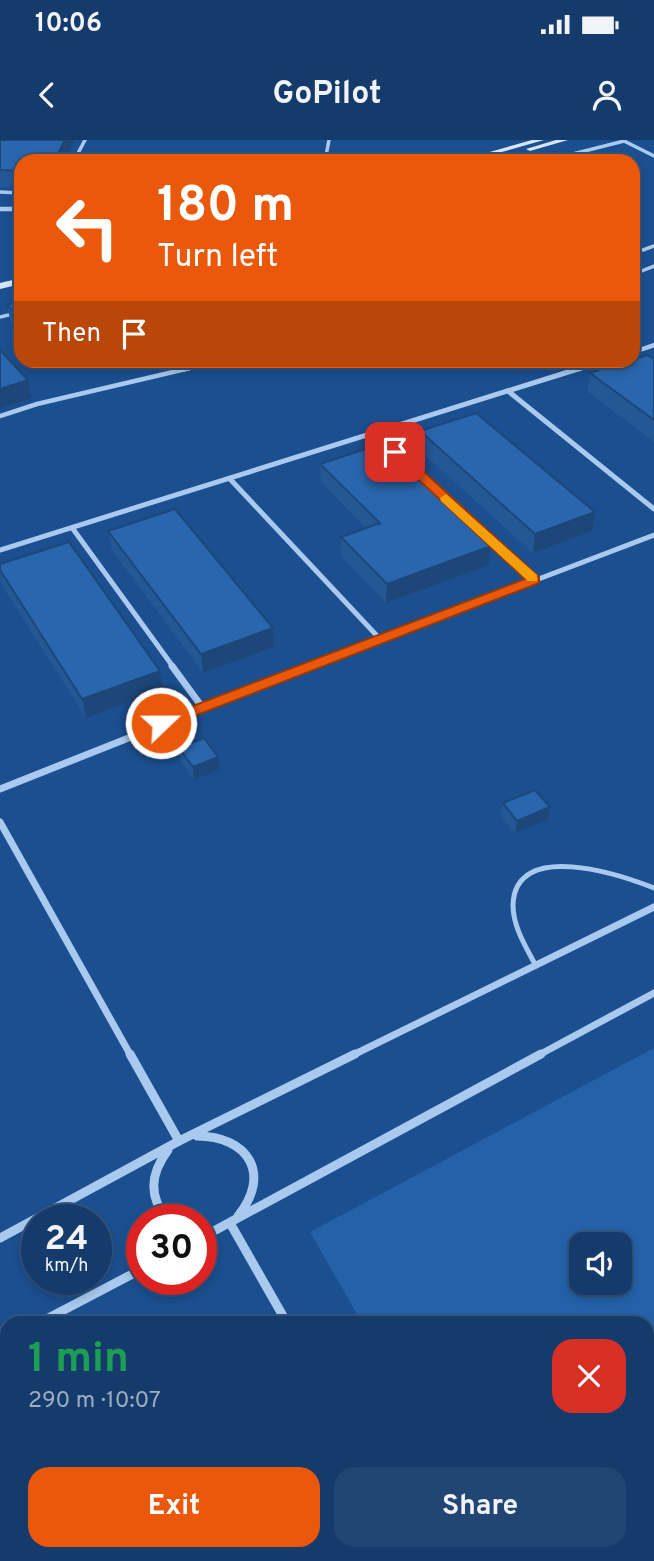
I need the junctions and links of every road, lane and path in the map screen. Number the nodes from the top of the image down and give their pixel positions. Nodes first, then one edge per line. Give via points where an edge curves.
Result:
1 (540, 140) edge
2 (564, 140) edge
3 (488, 154) edge
4 (514, 154) edge
5 (573, 154) edge
6 (654, 156) edge
7 (654, 246) edge
8 (643, 250) dead end
9 (186, 368) edge
10 (581, 368) edge
11 (508, 391) junction
12 (0, 416) edge
13 (375, 433) junction
14 (230, 480) junction
15 (654, 509) edge
16 (73, 529) junction
17 (654, 535) edge
18 (0, 550) edge
19 (534, 580) junction
20 (380, 639) junction
21 (202, 706) junction
22 (0, 789) edge
23 (0, 822) edge
24 (654, 888) edge
25 (654, 907) edge
26 (536, 966) junction
27 (654, 993) edge
28 (179, 1141) junction
29 (155, 1204) edge
30 (230, 1223) junction
31 (217, 1227) edge
32 (217, 1230) edge
33 (0, 1238) edge
34 (126, 1277) edge
35 (51, 1316) edge
36 (283, 1316) edge

1 - 3 street
2 - 4 street
5 - 6 lane via 624,141
7 - 8 lane
9 - 12 lane
10 - 11 street
11 - 13 street
11 - 15 street
13 - 14 street
13 - 19 street
14 - 16 street
14 - 20 street
16 - 18 street
16 - 21 street
17 - 19 street
19 - 20 street
20 - 21 street
21 - 22 street
23 - 28 street
24 - 26 lane via 576,865 538,871 518,882 514,892 516,927
25 - 26 street
26 - 28 street
27 - 30 street
28 - 29 street via 167,1150 153,1174
28 - 30 street via 207,1134 221,1136 244,1150 254,1188 250,1202
28 - 33 street
30 - 31 street
30 - 32 street
30 - 36 street
34 - 35 street

